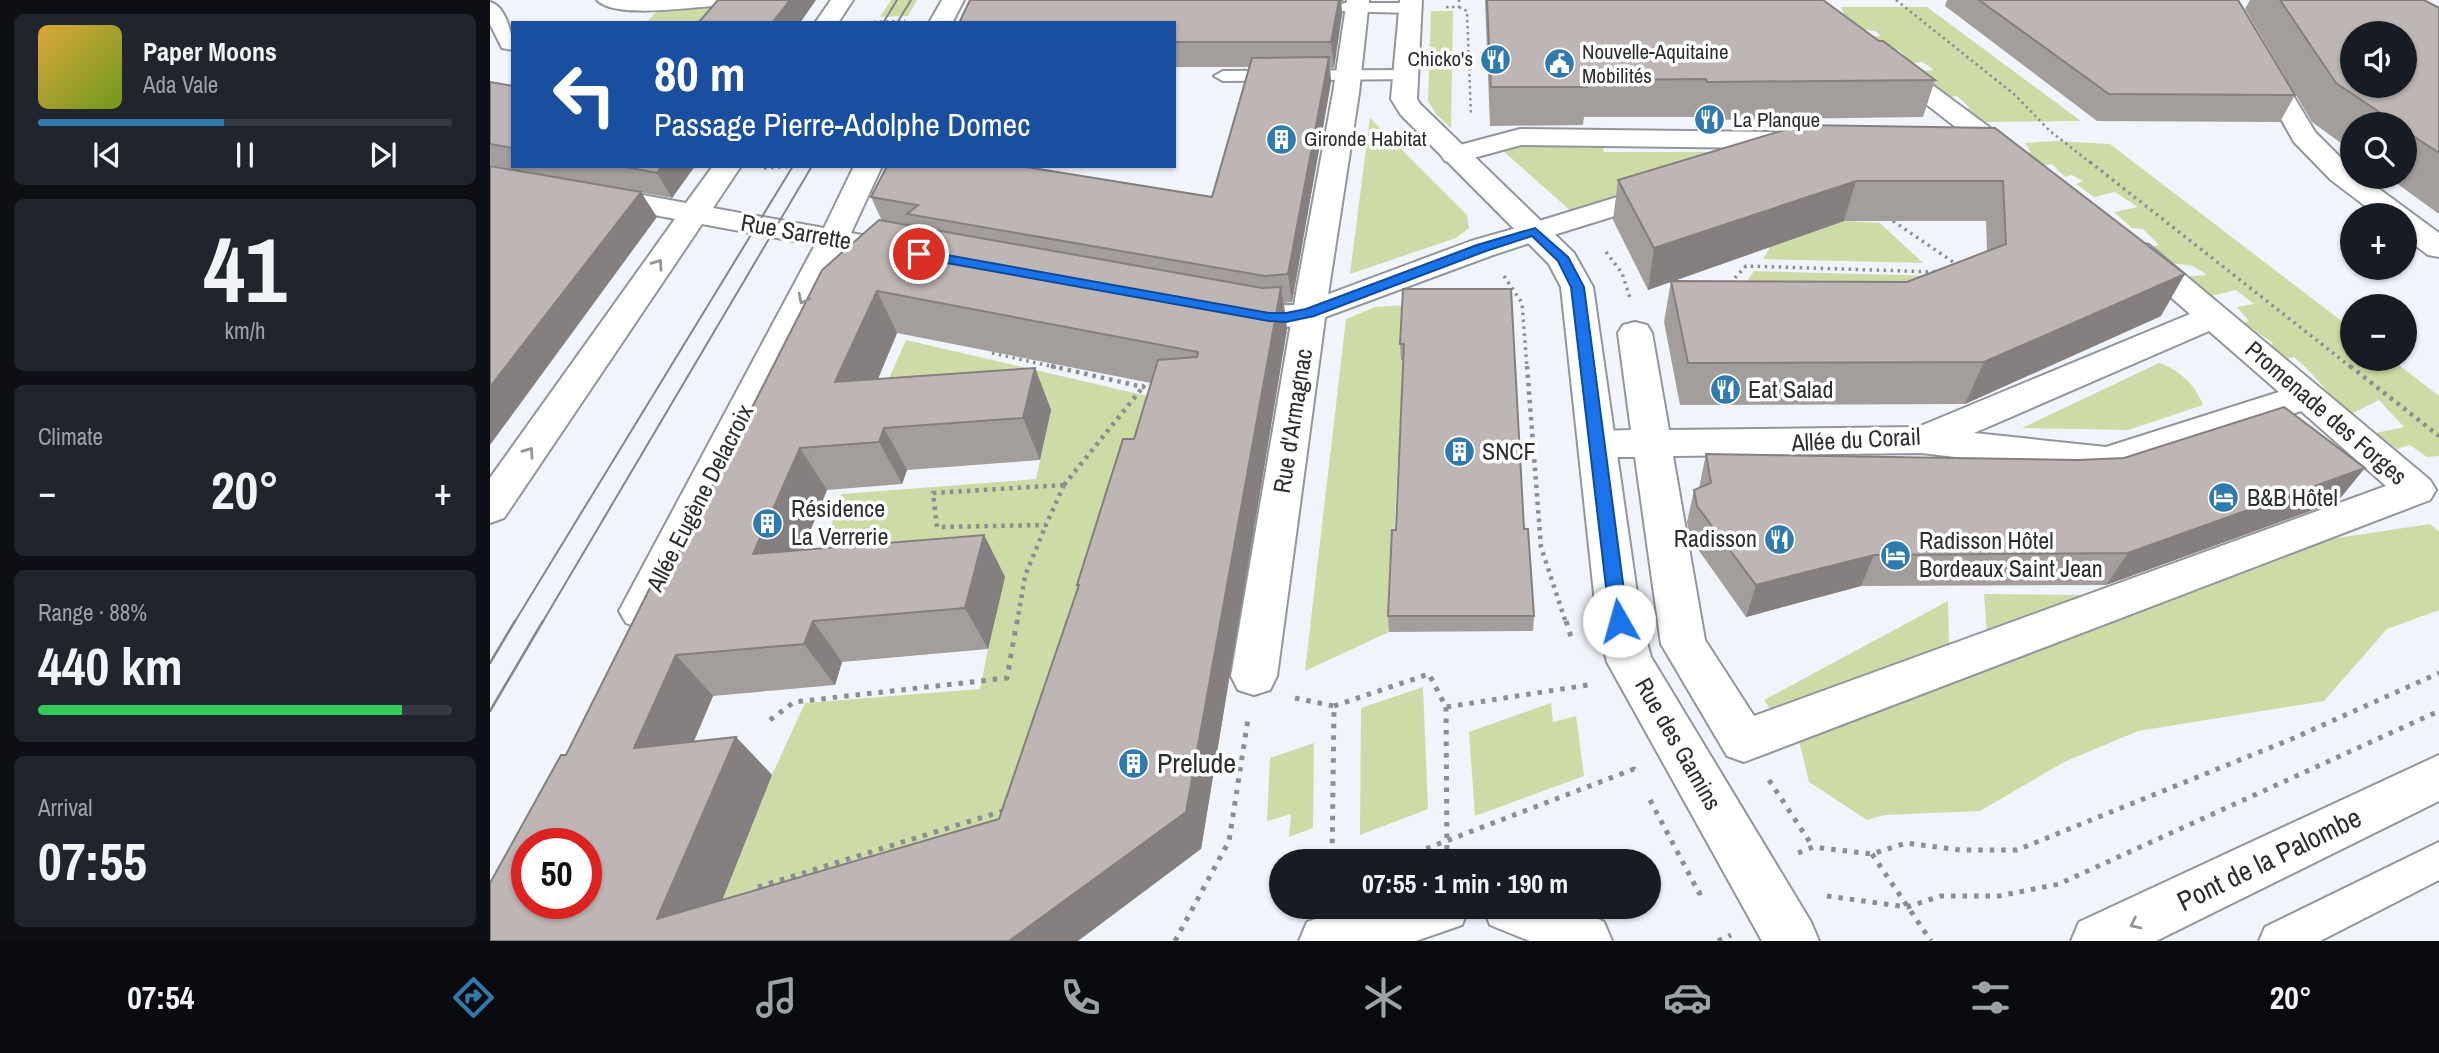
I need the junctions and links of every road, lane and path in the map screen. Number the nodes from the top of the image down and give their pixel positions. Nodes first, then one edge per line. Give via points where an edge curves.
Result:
1 (605, 0) edge
2 (842, 0) edge
3 (1804, 0) edge
4 (1896, 0) edge
5 (2225, 0) edge
6 (715, 1) edge
7 (1411, 4) edge
8 (1353, 5) edge
9 (490, 7) edge
10 (945, 14) edge
11 (827, 21) edge
12 (877, 21) edge
13 (511, 45) edge
14 (1349, 75) junction
15 (1223, 76) dead end
16 (1404, 87) junction
17 (1936, 129) edge
18 (1973, 143) junction
19 (1455, 155) junction
20 (1743, 166) edge
21 (726, 168) edge
22 (867, 168) edge
23 (2043, 181) edge
24 (1693, 182) edge
25 (572, 191) edge
26 (2380, 203) edge
27 (694, 213) junction
28 (1893, 221) edge
29 (1535, 232) junction
30 (2417, 232) edge
31 (2115, 235) edge
32 (834, 239) junction
33 (1482, 248) junction
34 (2439, 248) edge
35 (935, 257) edge
36 (1942, 272) edge
37 (1970, 273) edge
38 (1729, 285) edge
39 (1207, 306) edge
40 (1309, 313) junction
41 (2214, 316) junction
42 (1635, 333) dead end
43 (992, 353) edge
44 (1152, 376) edge
45 (1143, 387) junction
46 (2307, 396) junction
47 (2439, 436) edge
48 (1922, 440) junction
49 (1599, 444) junction
50 (1652, 444) junction
51 (1064, 485) junction
52 (490, 508) edge
53 (1046, 525) junction
54 (1568, 631) dead end
55 (624, 643) edge
56 (2439, 673) edge
57 (1254, 676) joint
58 (1588, 685) dead end
59 (1287, 696) dead end
60 (1334, 706) junction
61 (1446, 707) junction
62 (2439, 711) edge
63 (770, 720) dead end
64 (1744, 741) junction
65 (2439, 777) edge
66 (1640, 780) dead end
67 (1646, 792) dead end
68 (1019, 806) edge
69 (1448, 842) junction
70 (1812, 847) junction
71 (1332, 849) edge
72 (1428, 849) edge
73 (1448, 849) edge
74 (1872, 854) junction
75 (2439, 860) edge
76 (1751, 871) junction
77 (758, 887) edge
78 (1907, 907) junction
79 (1400, 919) edge
80 (1543, 919) edge
81 (1175, 941) edge
82 (1326, 941) edge
83 (1586, 941) edge
84 (1792, 941) edge
85 (1931, 941) edge
86 (2098, 941) edge
87 (2279, 941) edge

1 - 6 lane via 611,4
2 - 11 street
3 - 18 street
4 - 47 path via 2015,95 2050,131
5 - 26 street via 2304,136 2341,174
7 - 8 lane
7 - 16 street
8 - 14 street, Rue d'Armagnac
9 - 13 lane
10 - 12 path
14 - 15 lane
14 - 16 lane
14 - 40 street, Rue d'Armagnac
16 - 19 street, Rue des Gamins via 1410,109
17 - 18 street
18 - 23 street via 2012,157
19 - 20 street via 1520,137 1789,146
19 - 29 street, Rue des Gamins
21 - 27 street
22 - 32 street, Allée Eugène Delacroix
24 - 29 street
25 - 27 street, Rue Sarrette
27 - 32 street, Rue Sarrette
52 -> 27 street
28 - 37 path
29 - 33 street
29 - 49 street, Rue des Gamins via 1563,260 1577,287
30 - 34 street
31 - 41 street, Promenade des Forges
32 - 35 street, Rue Sarrette
32 -> 55 street, Allée Eugène Delacroix
33 - 40 street
33 - 54 path via 1522,303 1541,547
36 - 38 path via 1746,266
39 - 40 street via 1269,317
40 - 57 street, Rue d'Armagnac
41 - 46 street, Promenade des Forges
41 - 48 street, Allée du Corail
42 - 50 street
43 - 45 path
44 - 45 path
45 - 51 path
46 - 48 street via 2107,461
46 - 64 street, Promenade des Forges via 2416,490
48 - 50 street, Allée du Corail
49 - 50 street, Allée du Corail
49 - 76 street, Rue des Gamins via 1619,621 1630,662
50 - 64 street via 1683,644
51 - 53 path
51 - 53 path via 933,493 937,527
53 - 63 path via 1025,576 1007,678 794,702
56 - 74 path via 2294,738 2017,850 1960,850 1906,843
57 - 81 path via 1229,841
58 - 61 path
59 - 60 path
60 - 61 path via 1429,674
60 - 71 path
61 - 69 path
62 - 78 path via 2059,884 1999,896 1941,896
64 - 70 path
65 -> 86 street, Pont de la Palombe
66 - 69 path via 1634,769
67 - 76 path via 1699,894
68 - 77 path
69 - 72 path
69 - 73 path
70 - 74 path
70 - 76 path
74 - 78 path
75 - 87 lane
76 - 84 street, Rue des Gamins
78 - 85 path
79 - 82 street
80 - 83 street

